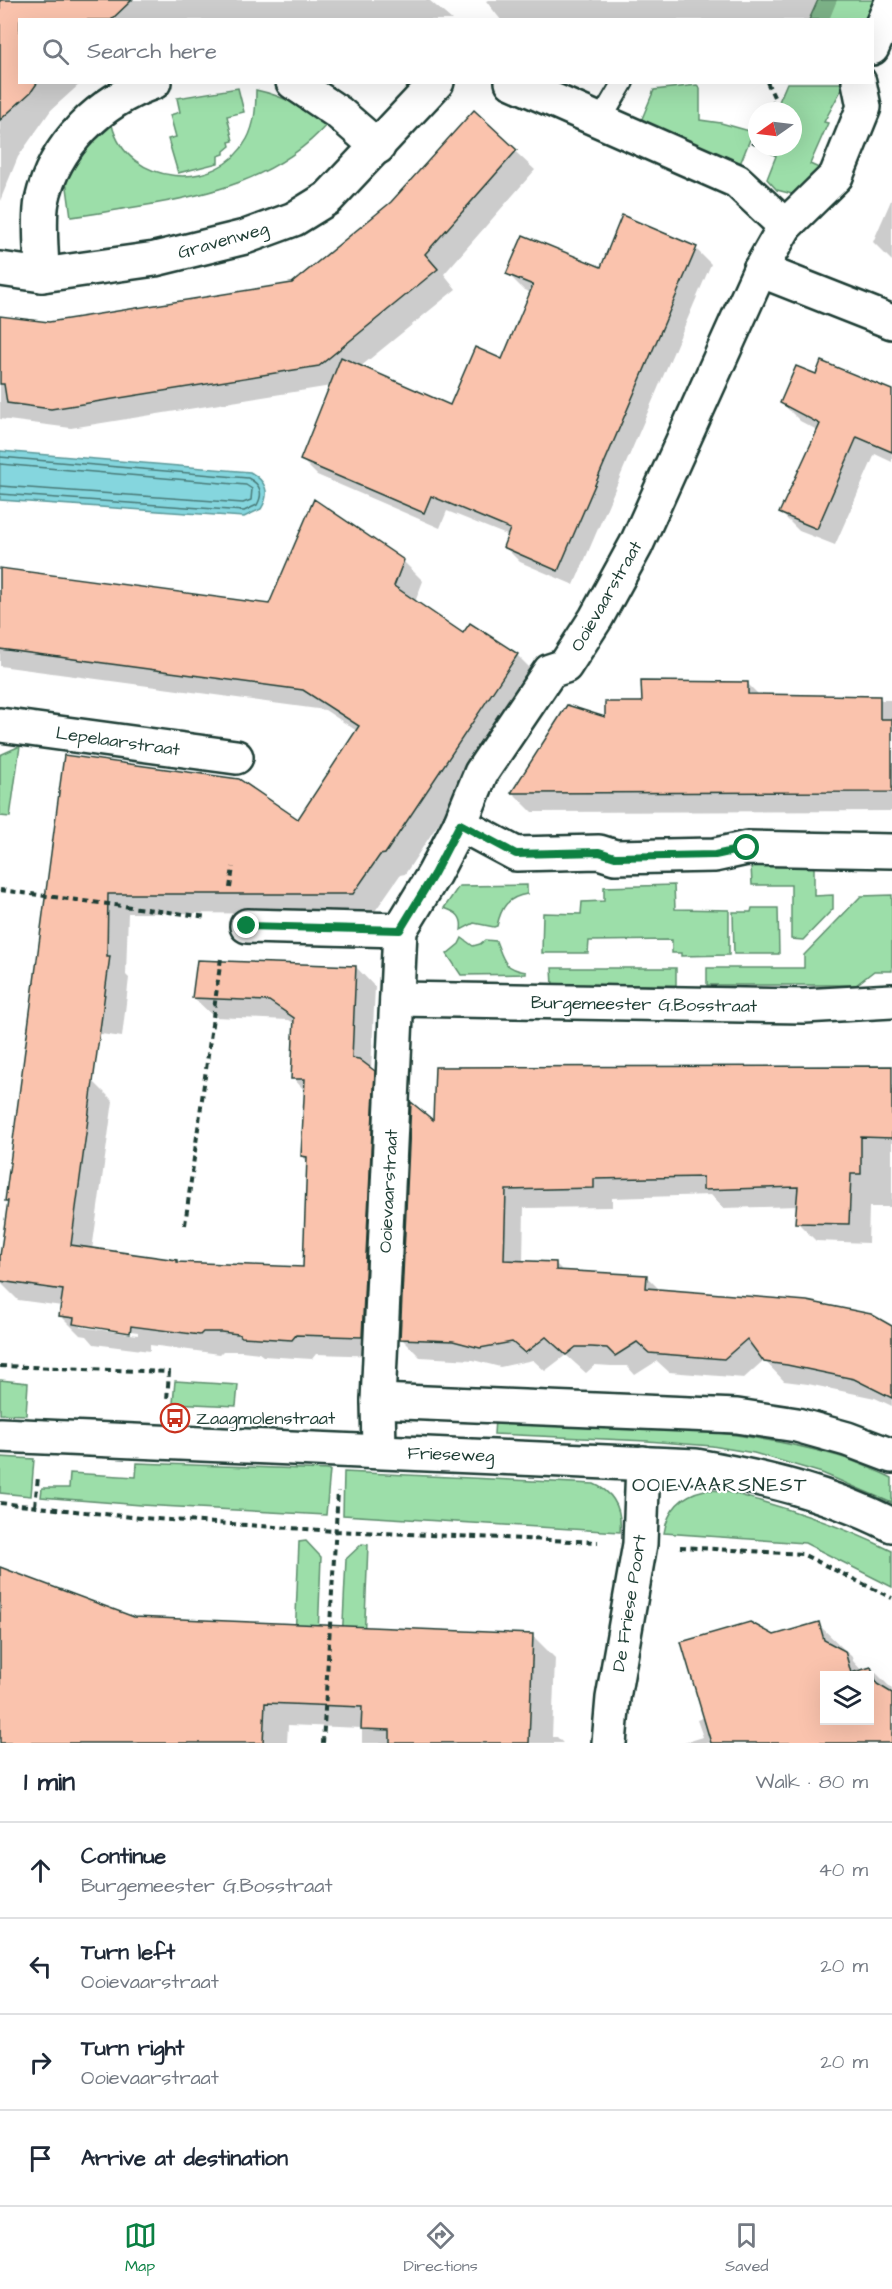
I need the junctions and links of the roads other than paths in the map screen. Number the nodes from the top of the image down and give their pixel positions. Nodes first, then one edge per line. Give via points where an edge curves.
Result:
1 (892, 2) edge
2 (874, 46) edge
3 (149, 84) edge
4 (296, 84) edge
5 (435, 84) edge
6 (517, 84) edge
7 (622, 84) edge
8 (859, 84) edge
9 (600, 121) junction
10 (378, 147) junction
11 (786, 226) junction
12 (0, 269) edge
13 (760, 270) junction
14 (42, 275) junction
15 (892, 322) edge
16 (0, 725) edge
17 (236, 757) dead end
18 (460, 824) junction
19 (892, 851) edge
20 (236, 923) road end
21 (400, 930) junction
22 (397, 999) junction
23 (892, 1001) edge
24 (378, 1401) junction
25 (0, 1435) edge
26 (379, 1451) junction
27 (892, 1456) edge
28 (643, 1463) junction
29 (892, 1525) edge
30 (609, 1743) edge

1 - 2 street
3 - 14 street via 123,95 71,138 51,169 41,203
4 - 10 street via 339,113
5 - 10 street, Gravenweg
6 - 9 street
7 - 9 lane
8 - 11 street, Ooievaarstraat via 864,107 836,176
9 - 11 street via 736,181
10 - 14 street, Gravenweg via 328,198 294,219 245,237 155,259
11 - 13 street, Ooievaarstraat
12 - 14 street, Gravenweg
13 - 15 street
13 - 18 street, Ooievaarstraat via 636,545 565,666 550,671 481,772
16 - 17 street, Lepelaarstraat
18 - 19 street via 516,854 715,855 747,848
18 - 21 street, Ooievaarstraat
20 - 21 street
21 - 22 street, Ooievaarstraat
22 - 23 street, Burgemeester G.Bosstraat via 792,1005
22 - 24 street, Ooievaarstraat
24 - 26 street, Ooievaarstraat
24 - 27 street via 737,1416 797,1425
25 - 26 street, Frieseweg
26 - 28 street, Frieseweg
28 - 29 street, Frieseweg via 696,1466 795,1486 833,1498
28 - 30 street, De Friese Poort via 640,1544

